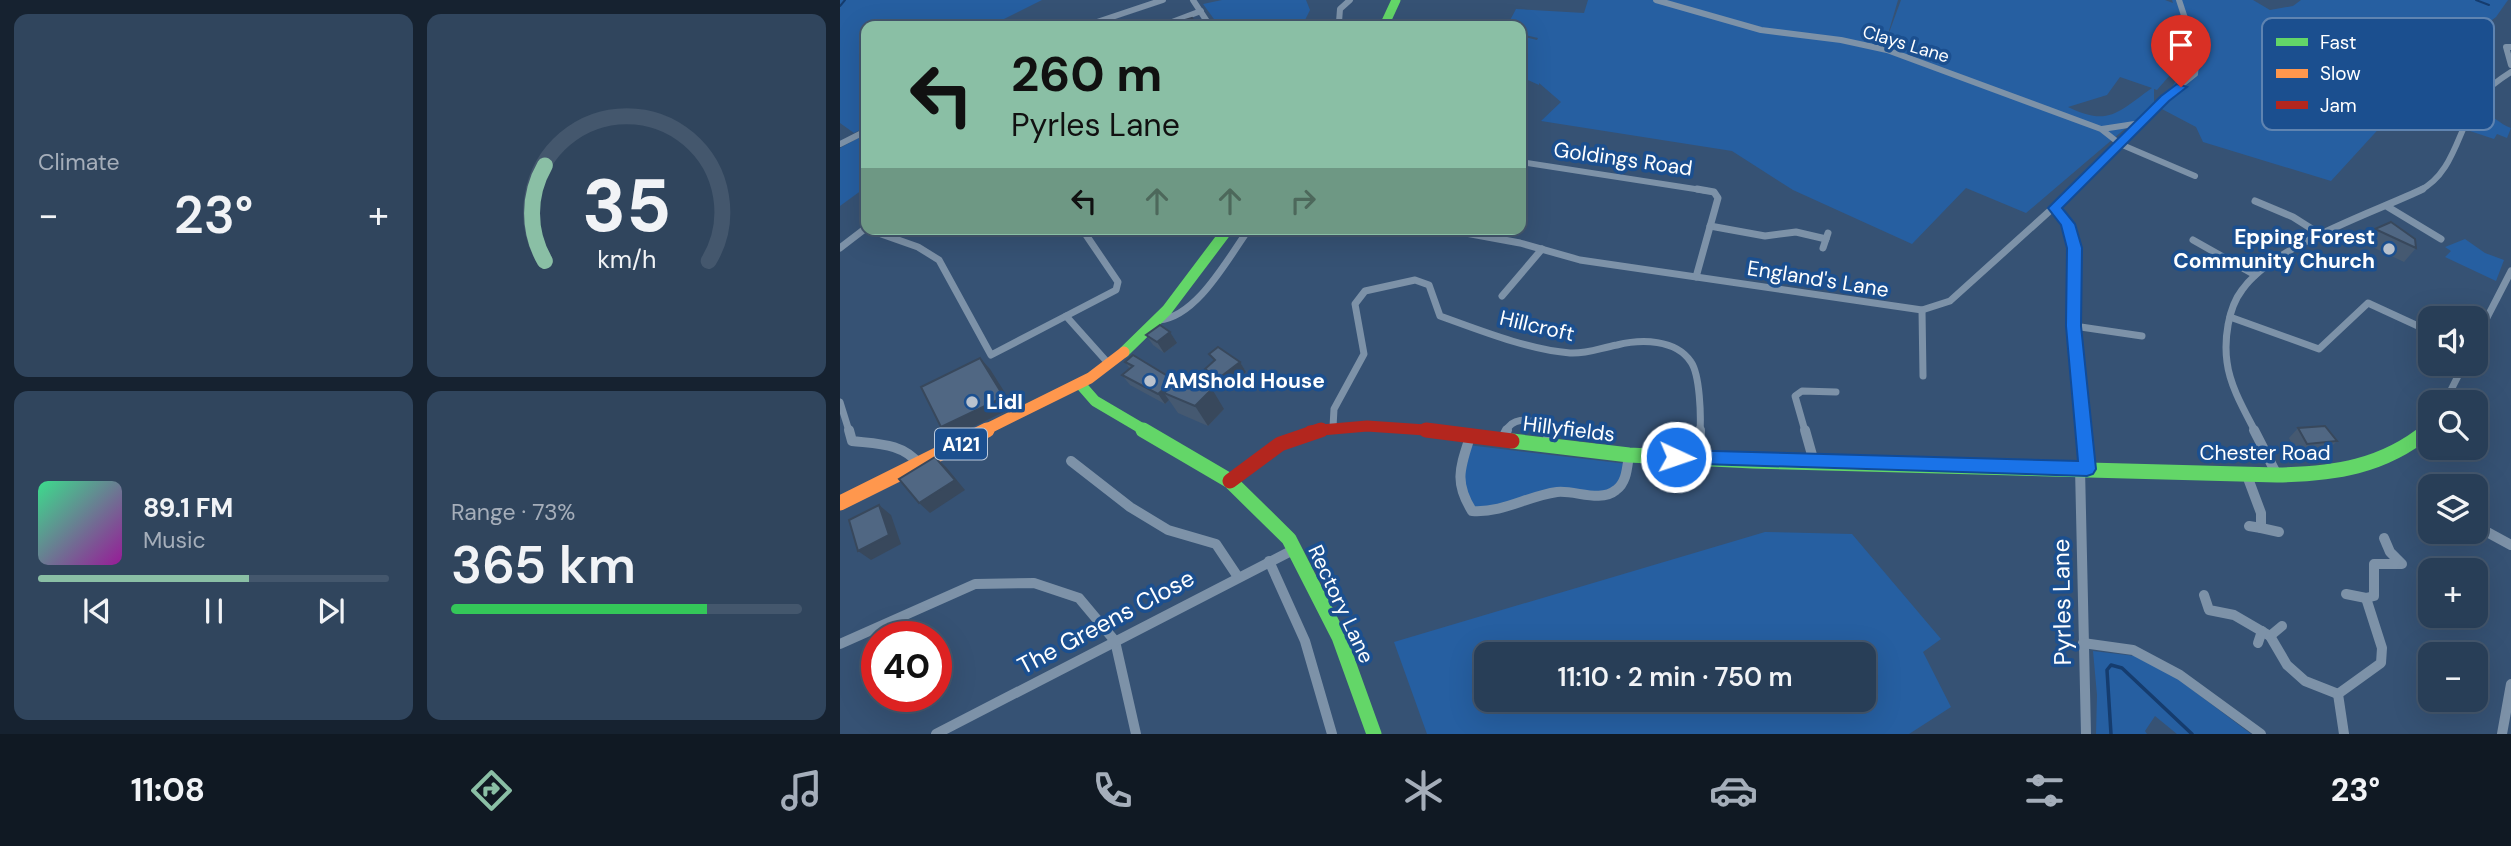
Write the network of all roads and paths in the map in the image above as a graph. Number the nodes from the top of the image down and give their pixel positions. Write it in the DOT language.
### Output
graph roads {
  1 [pos="1163,0"];
  2 [pos="1193,0"];
  3 [pos="1350,0"];
  4 [pos="1396,0"];
  5 [pos="1656,0"];
  6 [pos="2179,0"];
  7 [pos="1201,11"];
  8 [pos="1100,21"];
  9 [pos="1175,21"];
  10 [pos="1207,21"];
  11 [pos="1339,21"];
  12 [pos="1386,21"];
  13 [pos="2511,47"];
  14 [pos="2511,65"];
  15 [pos="2511,72"];
  16 [pos="2494,82"];
  17 [pos="2141,122"];
  18 [pos="2101,129"];
  19 [pos="2464,130"];
  20 [pos="861,134"];
  21 [pos="840,144"];
  22 [pos="2120,144"];
  23 [pos="1526,163"];
  24 [pos="2196,176"];
  25 [pos="2255,201"];
  26 [pos="2388,207"];
  27 [pos="2055,208"];
  28 [pos="1710,226"];
  29 [pos="861,233"];
  30 [pos="883,235"];
  31 [pos="1086,235"];
  32 [pos="1223,235"];
  33 [pos="1244,235"];
  34 [pos="1473,235"];
  35 [pos="2323,236"];
  36 [pos="2441,239"];
  37 [pos="2193,240"];
  38 [pos="840,248"];
  39 [pos="1823,248"];
  40 [pos="1542,249"];
  41 [pos="2511,273"];
  42 [pos="2255,275"];
  43 [pos="1696,277"];
  44 [pos="1502,296"];
  45 [pos="1922,310"];
  46 [pos="1066,316"];
  47 [pos="2488,316"];
  48 [pos="2230,317"];
  49 [pos="1159,320"];
  50 [pos="2074,326"];
  51 [pos="2418,326"];
  52 [pos="2142,336"];
  53 [pos="1108,363"];
  54 [pos="1923,376"];
  55 [pos="1081,385"];
  56 [pos="1836,392"];
  57 [pos="840,402"];
  58 [pos="1333,427"];
  59 [pos="1470,437"];
  60 [pos="1502,440"];
  61 [pos="2418,440"];
  62 [pos="1546,446"];
  63 [pos="1629,455"];
  64 [pos="1699,459"];
  65 [pos="1071,461"];
  66 [pos="1814,462"];
  67 [pos="920,465"];
  68 [pos="2084,469"];
  69 [pos="2246,473"];
  70 [pos="2277,475"];
  71 [pos="1230,481"];
  72 [pos="840,503"];
  73 [pos="2249,526"];
  74 [pos="2261,527"];
  75 [pos="2279,533"];
  76 [pos="2488,533"];
  77 [pos="2384,538"];
  78 [pos="2511,545"];
  79 [pos="1295,549"];
  80 [pos="1269,561"];
  81 [pos="1238,577"];
  82 [pos="2346,594"];
  83 [pos="2204,595"];
  84 [pos="2366,598"];
  85 [pos="2282,626"];
  86 [pos="2266,634"];
  87 [pos="1115,641"];
  88 [pos="2083,643"];
  89 [pos="2258,643"];
  90 [pos="840,644"];
  91 [pos="2511,684"];
  92 [pos="2338,694"];
  93 [pos="936,734"];
  94 [pos="1136,734"];
  95 [pos="1332,734"];
  96 [pos="1374,734"];
  97 [pos="2086,734"];
  98 [pos="2261,734"];
  99 [pos="2344,734"];
  100 [pos="2502,734"];
  1 -- 8 [label="street"];
  2 -- 7 [label="street"];
  3 -- 11 [label="street"];
  4 -- 12 [label="street"];
  5 -- 18 [label="street, Clays Lane"];
  6 -- 17 [label="street"];
  7 -- 9 [label="street"];
  7 -- 10 [label="street"];
  13 -- 14 [label="street"];
  15 -- 16 [label="street"];
  17 -- 18 [label="street"];
  17 -- 22 [label="street"];
  18 -- 22 [label="street, Clays Lane"];
  19 -- 26 [label="street"];
  20 -- 21 [label="street"];
  22 -- 24 [label="street, Clays Lane"];
  22 -- 27 [label="street"];
  23 -- 28 [label="street, Goldings Road"];
  25 -- 35 [label="street"];
  26 -- 35 [label="street"];
  26 -- 36 [label="street"];
  27 -- 45 [label="street"];
  27 -- 50 [label="street, Pyrles Lane"];
  28 -- 39 [label="street"];
  28 -- 43 [label="street, Goldings Road"];
  29 -- 38 [label="street"];
  30 -- 46 [label="street"];
  31 -- 46 [label="street"];
  32 -- 49 [label="street, A121"];
  33 -- 49 [label="street"];
  34 -- 40 [label="street, England's Lane"];
  35 -- 42 [label="street"];
  37 -- 42 [label="street"];
  40 -- 43 [label="street, England's Lane"];
  40 -- 44 [label="street"];
  41 -- 47 [label="street"];
  42 -- 48 [label="street"];
  43 -- 45 [label="street, England's Lane"];
  45 -- 54 [label="street"];
  46 -- 53 [label="street"];
  48 -- 51 [label="street"];
  48 -- 70 [label="street"];
  49 -- 53 [label="street, A121"];
  50 -- 52 [label="street"];
  50 -- 68 [label="street, Pyrles Lane"];
  53 -- 55 [label="street, A121"];
  55 -- 67 [label="street, A121"];
  55 -- 71 [label="street, Rectory Lane"];
  56 -- 66 [label="street"];
  57 -- 67 [label="street"];
  58 -- 59 [label="street, Hillyfields"];
  58 -- 64 [label="street, Hillcroft"];
  58 -- 71 [label="street, Hillyfields"];
  59 -- 60 [label="street, Hillyfields"];
  59 -- 63 [label="street"];
  60 -- 62 [label="street, Hillyfields"];
  60 -- 62 [label="street"];
  61 -- 70 [label="street, Chester Road"];
  62 -- 63 [label="street, Hillyfields"];
  63 -- 64 [label="street, Hillyfields"];
  64 -- 66 [label="street, Hillyfields"];
  65 -- 81 [label="street"];
  66 -- 68 [label="street, Hillyfields"];
  67 -- 72 [label="street, A121"];
  68 -- 69 [label="street, Chester Road"];
  68 -- 88 [label="street, Pyrles Lane"];
  69 -- 70 [label="street, Chester Road"];
  69 -- 74 [label="street"];
  71 -- 79 [label="street, Rectory Lane"];
  73 -- 74 [label="street"];
  74 -- 75 [label="street"];
  76 -- 78 [label="street"];
  77 -- 84 [label="street"];
  79 -- 80 [label="street, The Greens Close"];
  79 -- 96 [label="street, Rectory Lane"];
  80 -- 81 [label="street, The Greens Close"];
  80 -- 95 [label="street"];
  81 -- 87 [label="street, The Greens Close"];
  82 -- 84 [label="street"];
  83 -- 86 [label="street"];
  84 -- 92 [label="street"];
  85 -- 86 [label="street"];
  86 -- 89 [label="street"];
  86 -- 92 [label="street"];
  87 -- 90 [label="street"];
  87 -- 93 [label="street, The Greens Close"];
  87 -- 94 [label="street"];
  88 -- 97 [label="street, Pyrles Lane"];
  88 -- 98 [label="street"];
  91 -- 100 [label="street"];
  92 -- 99 [label="street"];
}
